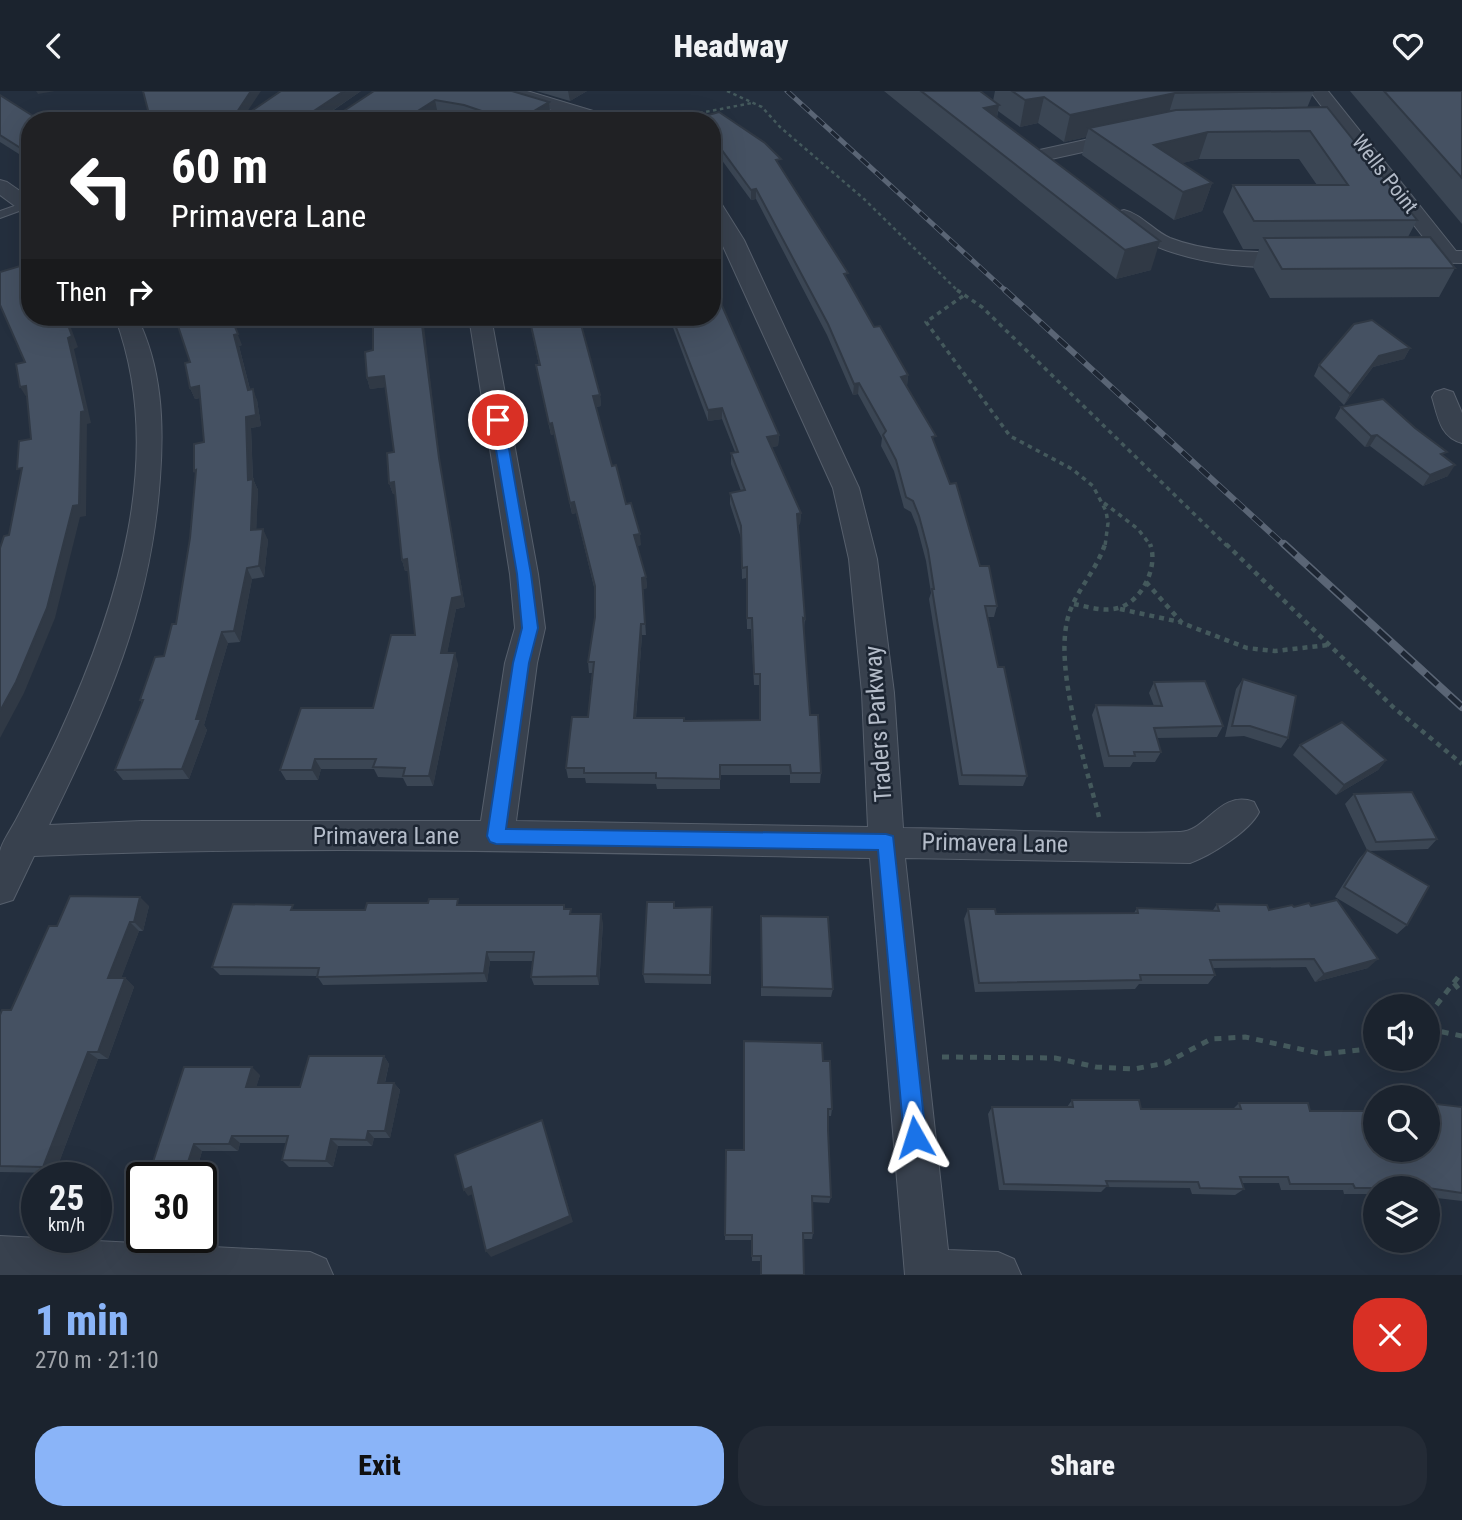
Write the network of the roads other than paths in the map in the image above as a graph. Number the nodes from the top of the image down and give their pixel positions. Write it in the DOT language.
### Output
graph roads {
  1 [pos="509,91"];
  2 [pos="1319,91"];
  3 [pos="578,112"];
  4 [pos="1347,125"];
  5 [pos="1278,126"];
  6 [pos="1142,134"];
  7 [pos="1064,172"];
  8 [pos="0,186"];
  9 [pos="21,200"];
  10 [pos="1108,205"];
  11 [pos="21,208"];
  12 [pos="0,215"];
  13 [pos="721,219"];
  14 [pos="1456,257"];
  15 [pos="1324,258"];
  16 [pos="1380,258"];
  17 [pos="130,326"];
  18 [pos="482,326"];
  19 [pos="1444,397"];
  20 [pos="1462,435"];
  21 [pos="1242,812"];
  22 [pos="496,836"];
  23 [pos="23,841"];
  24 [pos="886,842"];
  25 [pos="0,888"];
  26 [pos="0,1259"];
  27 [pos="928,1273"];
  28 [pos="310,1275"];
  29 [pos="998,1275"];
  1 -- 3 [label="street"];
  2 -- 4 [label="street, Wells Point"];
  4 -- 5 [label="street"];
  4 -- 14 [label="street, Wells Point"];
  6 -- 7 [label="street"];
  8 -- 9 [label="street"];
  10 -- 15 [label="street"];
  11 -- 12 [label="lane"];
  13 -- 24 [label="street, Traders Parkway"];
  14 -- 16 [label="street"];
  17 -- 23 [label="street"];
  18 -- 22 [label="street"];
  19 -- 20 [label="street"];
  21 -- 24 [label="street, Primavera Lane"];
  22 -- 23 [label="street, Primavera Lane"];
  22 -- 24 [label="street, Primavera Lane"];
  23 -- 25 [label="street"];
  24 -- 27 [label="street, Traders Parkway"];
  26 -- 28 [label="street"];
  27 -- 29 [label="street"];
}
